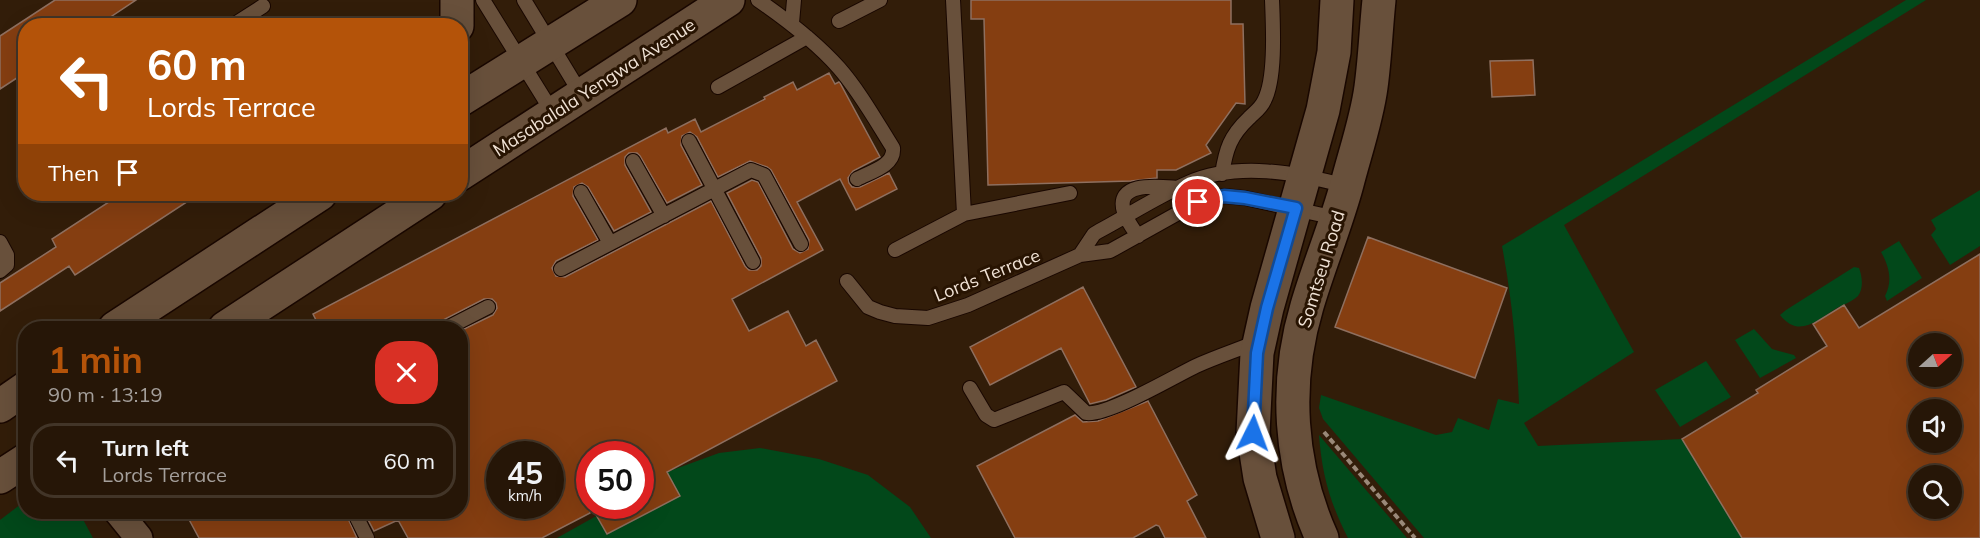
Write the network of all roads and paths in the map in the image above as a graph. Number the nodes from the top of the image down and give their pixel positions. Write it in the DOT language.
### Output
graph roads {
  1 [pos="456,0"];
  2 [pos="483,0"];
  3 [pos="524,0"];
  4 [pos="620,0"];
  5 [pos="728,0"];
  6 [pos="758,0"];
  7 [pos="794,0"];
  8 [pos="880,0"];
  9 [pos="953,0"];
  10 [pos="1272,0"];
  11 [pos="1337,0"];
  12 [pos="1378,0"];
  13 [pos="263,6"];
  14 [pos="244,18"];
  15 [pos="457,18"];
  16 [pos="839,21"];
  17 [pos="792,22"];
  18 [pos="807,37"];
  19 [pos="550,45"];
  20 [pos="521,61"];
  21 [pos="718,87"];
  22 [pos="580,94"];
  23 [pos="468,95"];
  24 [pos="554,113"];
  25 [pos="689,141"];
  26 [pos="633,161"];
  27 [pos="468,169"];
  28 [pos="1222,174"];
  29 [pos="1304,175"];
  30 [pos="856,179"];
  31 [pos="1346,186"];
  32 [pos="714,189"];
  33 [pos="1178,189"];
  34 [pos="581,192"];
  35 [pos="1070,193"];
  36 [pos="309,201"];
  37 [pos="419,201"];
  38 [pos="1296,208"];
  39 [pos="964,214"];
  40 [pos="663,216"];
  41 [pos="1126,217"];
  42 [pos="1336,218"];
  43 [pos="1138,236"];
  44 [pos="0,243"];
  45 [pos="610,243"];
  46 [pos="801,244"];
  47 [pos="895,250"];
  48 [pos="1080,255"];
  49 [pos="753,262"];
  50 [pos="561,269"];
  51 [pos="0,271"];
  52 [pos="847,281"];
  53 [pos="488,308"];
  54 [pos="126,321"];
  55 [pos="236,321"];
  56 [pos="461,321"];
  57 [pos="1260,340"];
  58 [pos="970,388"];
  59 [pos="18,394"];
  60 [pos="0,406"];
  61 [pos="1319,426"];
  62 [pos="124,519"];
  63 [pos="141,519"];
  64 [pos="358,519"];
  65 [pos="139,538"];
  66 [pos="146,538"];
  67 [pos="367,538"];
  68 [pos="1278,538"];
  69 [pos="1322,538"];
  70 [pos="1415,538"];
  1 -- 15 [label="main road"];
  2 -- 20 [label="lane"];
  3 -- 19 [label="lane"];
  4 -- 19 [label="main road"];
  5 -- 22 [label="main road, Masabalala Yengwa Avenue"];
  6 -- 17 [label="lane"];
  7 -- 17 [label="lane"];
  8 -- 16 [label="lane"];
  9 -- 39 [label="lane"];
  10 -- 28 [label="lane"];
  11 -- 29 [label="main road"];
  12 -- 31 [label="main road, Somtseu Road"];
  13 -- 14 [label="lane"];
  17 -- 18 [label="lane"];
  18 -- 21 [label="lane"];
  18 -- 30 [label="lane"];
  19 -- 20 [label="main road"];
  19 -- 22 [label="lane"];
  20 -- 23 [label="main road"];
  20 -- 24 [label="lane"];
  22 -- 24 [label="main road, Masabalala Yengwa Avenue"];
  24 -- 27 [label="main road, Masabalala Yengwa Avenue"];
  25 -- 32 [label="lane"];
  26 -- 40 [label="lane"];
  28 -- 29 [label="lane, Lords Terrace"];
  28 -- 33 [label="lane, Lords Terrace"];
  29 -- 31 [label="lane, Lords Terrace"];
  29 -- 38 [label="main road"];
  31 -- 42 [label="main road, Somtseu Road"];
  32 -- 40 [label="lane"];
  32 -- 46 [label="lane"];
  32 -- 49 [label="lane"];
  33 -- 41 [label="lane, Lords Terrace"];
  33 -- 41 [label="lane"];
  34 -- 45 [label="lane"];
  35 -- 39 [label="lane"];
  36 -- 54 [label="main road"];
  37 -- 55 [label="main road"];
  38 -- 42 [label="lane, Lords Terrace"];
  38 -- 43 [label="lane, Lords Terrace"];
  38 -- 57 [label="main road"];
  39 -- 47 [label="lane"];
  40 -- 45 [label="lane"];
  41 -- 43 [label="lane"];
  41 -- 48 [label="lane, Lords Terrace"];
  42 -- 69 [label="main road, Somtseu Road"];
  43 -- 48 [label="lane, Lords Terrace"];
  44 -- 51 [label="lane"];
  45 -- 50 [label="lane"];
  48 -- 52 [label="lane, Lords Terrace"];
  53 -- 56 [label="lane"];
  57 -- 58 [label="lane"];
  57 -- 68 [label="main road"];
  59 -- 60 [label="main road"];
  61 -- 70 [label="path"];
  62 -- 65 [label="street"];
  63 -- 66 [label="street"];
  64 -- 67 [label="lane"];
}
